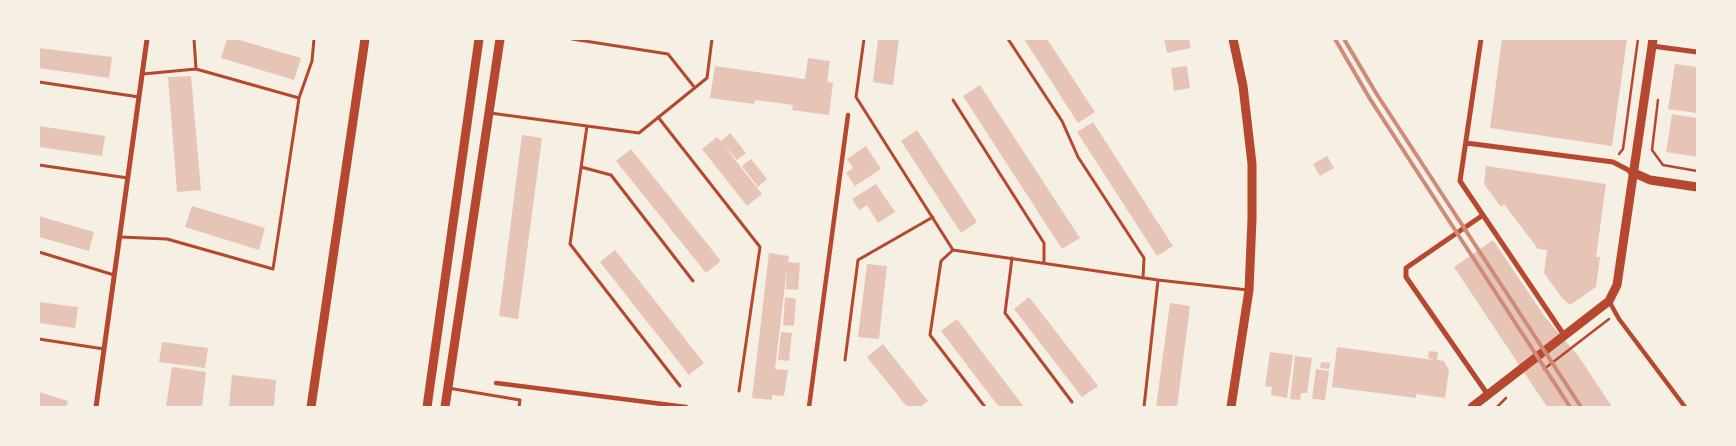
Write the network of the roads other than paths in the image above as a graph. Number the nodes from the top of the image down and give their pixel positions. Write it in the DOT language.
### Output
graph roads {
  1 [pos="148,39"];
  2 [pos="194,39"];
  3 [pos="314,39"];
  4 [pos="365,39"];
  5 [pos="479,39"];
  6 [pos="500,39"];
  7 [pos="572,39"];
  8 [pos="712,39"];
  9 [pos="864,39"];
  10 [pos="1008,39"];
  11 [pos="1233,39"];
  12 [pos="1481,39"];
  13 [pos="1652,42"];
  14 [pos="1697,52"];
  15 [pos="196,69"];
  16 [pos="143,74"];
  17 [pos="39,82"];
  18 [pos="694,88"];
  19 [pos="139,97"];
  20 [pos="299,98"];
  21 [pos="953,100"];
  22 [pos="488,112"];
  23 [pos="848,115"];
  24 [pos="658,117"];
  25 [pos="588,126"];
  26 [pos="1466,142"];
  27 [pos="39,164"];
  28 [pos="581,167"];
  29 [pos="1632,172"];
  30 [pos="128,178"];
  31 [pos="1697,187"];
  32 [pos="1483,215"];
  33 [pos="933,217"];
  34 [pos="120,237"];
  35 [pos="953,250"];
  36 [pos="39,252"];
  37 [pos="1012,258"];
  38 [pos="1044,263"];
  39 [pos="114,275"];
  40 [pos="1143,278"];
  41 [pos="1158,280"];
  42 [pos="693,281"];
  43 [pos="1249,290"];
  44 [pos="1609,301"];
  45 [pos="1564,335"];
  46 [pos="39,339"];
  47 [pos="104,349"];
  48 [pos="845,360"];
  49 [pos="496,383"];
  50 [pos="680,386"];
  51 [pos="448,388"];
  52 [pos="739,392"];
  53 [pos="1488,396"];
  54 [pos="1072,402"];
  55 [pos="96,407"];
  56 [pos="312,407"];
  57 [pos="427,407"];
  58 [pos="445,407"];
  59 [pos="519,407"];
  60 [pos="686,407"];
  61 [pos="809,407"];
  62 [pos="984,407"];
  63 [pos="1144,407"];
  64 [pos="1231,407"];
  65 [pos="1472,407"];
  66 [pos="1685,407"];
  1 -- 16 [label="street"];
  2 -- 15 [label="lane"];
  3 -- 20 [label="lane"];
  4 -- 56 [label="street"];
  5 -- 57 [label="street"];
  6 -- 22 [label="street"];
  7 -- 18 [label="lane"];
  8 -- 18 [label="lane"];
  9 -- 33 [label="lane"];
  10 -- 40 [label="lane"];
  11 -- 43 [label="street"];
  12 -- 26 [label="street"];
  13 -- 14 [label="street"];
  13 -- 29 [label="street"];
  15 -- 16 [label="lane"];
  15 -- 20 [label="lane"];
  16 -- 19 [label="street"];
  17 -- 19 [label="lane"];
  18 -- 24 [label="lane"];
  19 -- 30 [label="street"];
  20 -- 34 [label="lane"];
  21 -- 38 [label="lane"];
  22 -- 25 [label="lane"];
  22 -- 51 [label="street"];
  23 -- 61 [label="street"];
  24 -- 25 [label="lane"];
  24 -- 52 [label="lane"];
  25 -- 28 [label="lane"];
  26 -- 29 [label="street"];
  26 -- 32 [label="street"];
  27 -- 30 [label="lane"];
  28 -- 42 [label="lane"];
  28 -- 50 [label="lane"];
  29 -- 31 [label="street"];
  29 -- 44 [label="street"];
  30 -- 34 [label="street"];
  32 -- 45 [label="street"];
  32 -- 53 [label="street"];
  33 -- 35 [label="lane"];
  33 -- 48 [label="lane"];
  34 -- 39 [label="street"];
  35 -- 37 [label="lane"];
  35 -- 62 [label="lane"];
  36 -- 39 [label="lane"];
  37 -- 38 [label="lane"];
  37 -- 54 [label="lane"];
  38 -- 40 [label="lane"];
  39 -- 47 [label="street"];
  40 -- 41 [label="lane"];
  41 -- 43 [label="lane"];
  41 -- 63 [label="lane"];
  43 -- 64 [label="street"];
  44 -- 45 [label="street"];
  44 -- 66 [label="street"];
  45 -- 53 [label="street"];
  46 -- 47 [label="lane"];
  47 -- 55 [label="street"];
  49 -- 60 [label="street"];
  51 -- 58 [label="street"];
  51 -- 59 [label="lane"];
  53 -- 65 [label="street"];
}
